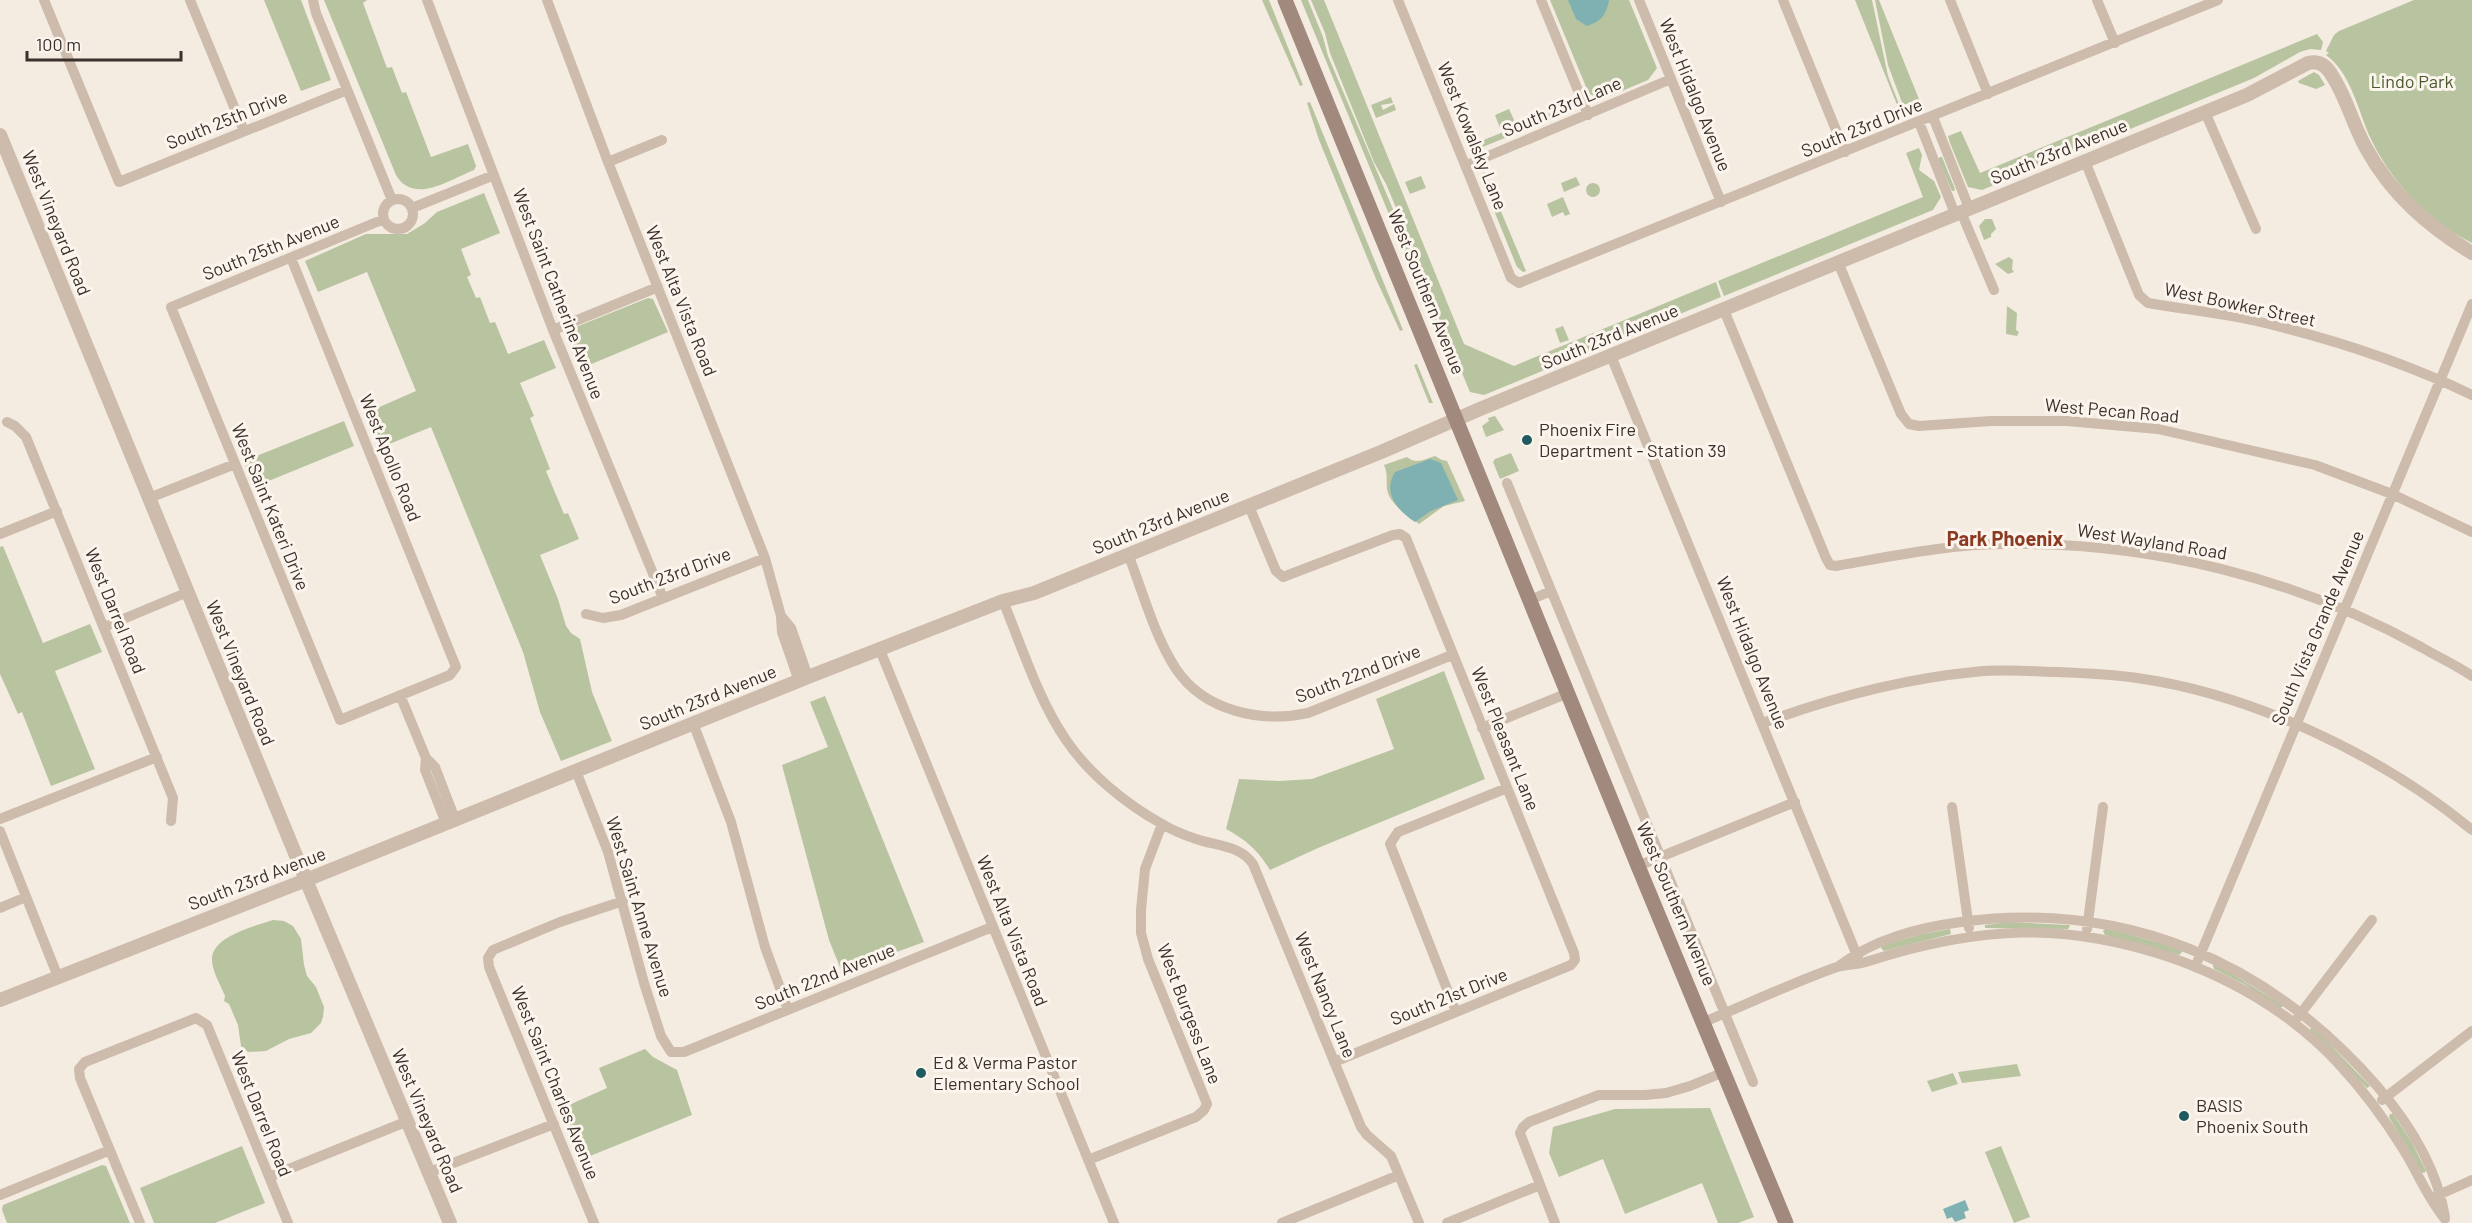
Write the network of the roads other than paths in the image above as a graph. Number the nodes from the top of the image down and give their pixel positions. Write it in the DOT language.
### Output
graph roads {
  1 [pos="44,0"];
  2 [pos="190,0"];
  3 [pos="313,0"];
  4 [pos="427,0"];
  5 [pos="547,0"];
  6 [pos="1285,0"];
  7 [pos="1398,0"];
  8 [pos="1541,0"];
  9 [pos="1639,0"];
  10 [pos="1783,0"];
  11 [pos="1950,0"];
  12 [pos="2097,0"];
  13 [pos="2218,0"];
  14 [pos="2115,43"];
  15 [pos="1671,79"];
  16 [pos="347,90"];
  17 [pos="1988,94"];
  18 [pos="2205,112"];
  19 [pos="1588,115"];
  20 [pos="1933,117"];
  21 [pos="1919,122"];
  22 [pos="244,131"];
  23 [pos="0,135"];
  24 [pos="662,140"];
  25 [pos="1845,152"];
  26 [pos="2085,161"];
  27 [pos="608,162"];
  28 [pos="1467,165"];
  29 [pos="494,175"];
  30 [pos="392,200"];
  31 [pos="1721,202"];
  32 [pos="412,208"];
  33 [pos="1962,211"];
  34 [pos="384,219"];
  35 [pos="2256,229"];
  36 [pos="2472,253"];
  37 [pos="291,258"];
  38 [pos="1838,262"];
  39 [pos="1517,283"];
  40 [pos="658,287"];
  41 [pos="1994,290"];
  42 [pos="2472,304"];
  43 [pos="171,307"];
  44 [pos="1724,310"];
  45 [pos="553,330"];
  46 [pos="1611,356"];
  47 [pos="2440,379"];
  48 [pos="2472,395"];
  49 [pos="1457,419"];
  50 [pos="7,422"];
  51 [pos="235,464"];
  52 [pos="1507,483"];
  53 [pos="2392,494"];
  54 [pos="149,498"];
  55 [pos="1250,506"];
  56 [pos="57,511"];
  57 [pos="2472,532"];
  58 [pos="0,534"];
  59 [pos="1128,554"];
  60 [pos="765,558"];
  61 [pos="1551,591"];
  62 [pos="188,592"];
  63 [pos="663,598"];
  64 [pos="1530,600"];
  65 [pos="1003,601"];
  66 [pos="2343,609"];
  67 [pos="586,614"];
  68 [pos="104,627"];
  69 [pos="880,650"];
  70 [pos="1452,655"];
  71 [pos="2472,676"];
  72 [pos="803,679"];
  73 [pos="1568,693"];
  74 [pos="400,695"];
  75 [pos="693,723"];
  76 [pos="1762,723"];
  77 [pos="2296,725"];
  78 [pos="1482,728"];
  79 [pos="157,757"];
  80 [pos="576,771"];
  81 [pos="1507,788"];
  82 [pos="1795,802"];
  83 [pos="1952,807"];
  84 [pos="2103,807"];
  85 [pos="0,819"];
  86 [pos="171,821"];
  87 [pos="451,821"];
  88 [pos="1162,824"];
  89 [pos="2472,830"];
  90 [pos="0,831"];
  91 [pos="1660,857"];
  92 [pos="1638,866"];
  93 [pos="306,880"];
  94 [pos="26,897"];
  95 [pos="623,901"];
  96 [pos="0,908"];
  97 [pos="2373,920"];
  98 [pos="1968,921"];
  99 [pos="2088,922"];
  100 [pos="992,927"];
  101 [pos="1970,935"];
  102 [pos="2086,936"];
  103 [pos="1856,952"];
  104 [pos="2201,953"];
  105 [pos="1575,960"];
  106 [pos="1861,963"];
  107 [pos="2195,966"];
  108 [pos="1836,967"];
  109 [pos="58,977"];
  110 [pos="0,1000"];
  111 [pos="788,1010"];
  112 [pos="1456,1012"];
  113 [pos="2302,1012"];
  114 [pos="1725,1013"];
  115 [pos="1704,1022"];
  116 [pos="2294,1023"];
  117 [pos="2472,1031"];
  118 [pos="671,1052"];
  119 [pos="1334,1062"];
  120 [pos="1724,1072"];
  121 [pos="1753,1082"];
  122 [pos="2386,1096"];
  123 [pos="2375,1106"];
  124 [pos="408,1121"];
  125 [pos="554,1124"];
  126 [pos="110,1150"];
  127 [pos="1088,1160"];
  128 [pos="430,1172"];
  129 [pos="1399,1175"];
  130 [pos="269,1177"];
  131 [pos="2472,1180"];
  132 [pos="1540,1185"];
  133 [pos="2441,1193"];
  134 [pos="0,1195"];
  135 [pos="2429,1199"];
  136 [pos="2446,1221"];
  137 [pos="141,1223"];
  138 [pos="288,1223"];
  139 [pos="450,1223"];
  140 [pos="594,1223"];
  141 [pos="1114,1223"];
  142 [pos="1282,1223"];
  143 [pos="1419,1223"];
  144 [pos="1447,1223"];
  145 [pos="1555,1223"];
  146 [pos="1785,1223"];
  1 -- 22 [label="street, South 25th Drive"];
  2 -- 22 [label="street"];
  3 -- 16 [label="street"];
  4 -- 29 [label="street, West Saint Catherine Avenue"];
  5 -- 27 [label="street, West Alta Vista Road"];
  6 -- 49 [label="main road, West Southern Avenue"];
  7 -- 28 [label="street, West Kowalsky Lane"];
  8 -- 19 [label="street"];
  9 -- 15 [label="street, West Hidalgo Avenue"];
  10 -- 25 [label="street"];
  11 -- 17 [label="street"];
  12 -- 14 [label="street"];
  13 -- 14 [label="street, South 23rd Drive"];
  14 -- 17 [label="street, South 23rd Drive"];
  15 -- 19 [label="street, South 23rd Lane"];
  15 -- 31 [label="street, West Hidalgo Avenue"];
  16 -- 22 [label="street, South 25th Drive"];
  16 -- 30 [label="street"];
  17 -- 20 [label="street, South 23rd Drive"];
  18 -- 26 [label="street, South 23rd Avenue"];
  18 -- 35 [label="street"];
  18 -- 36 [label="street, South 23rd Avenue"];
  19 -- 28 [label="street, South 23rd Lane"];
  20 -- 21 [label="street, South 23rd Drive"];
  20 -- 33 [label="street"];
  21 -- 25 [label="street, South 23rd Drive"];
  21 -- 33 [label="street"];
  23 -- 54 [label="street, West Vineyard Road"];
  24 -- 27 [label="street"];
  25 -- 31 [label="street, South 23rd Drive"];
  26 -- 33 [label="street, South 23rd Avenue"];
  26 -- 47 [label="street, West Bowker Street"];
  27 -- 40 [label="street, West Alta Vista Road"];
  28 -- 39 [label="street, West Kowalsky Lane"];
  29 -- 32 [label="street"];
  29 -- 45 [label="street, West Saint Catherine Avenue"];
  30 -- 32 [label="street"];
  30 -- 34 [label="street"];
  31 -- 39 [label="street, South 23rd Drive"];
  32 -- 34 [label="street"];
  33 -- 38 [label="street, South 23rd Avenue"];
  33 -- 41 [label="street"];
  34 -- 37 [label="street, South 25th Avenue"];
  37 -- 43 [label="street, South 25th Avenue"];
  37 -- 74 [label="street, West Apollo Road"];
  38 -- 44 [label="street, South 23rd Avenue"];
  38 -- 53 [label="street, West Pecan Road"];
  40 -- 45 [label="street"];
  40 -- 60 [label="street, West Alta Vista Road"];
  42 -- 47 [label="street, South Vista Grande Avenue"];
  43 -- 51 [label="street, West Saint Kateri Drive"];
  44 -- 46 [label="street, South 23rd Avenue"];
  44 -- 66 [label="street, West Wayland Road"];
  45 -- 63 [label="street, West Saint Catherine Avenue"];
  46 -- 49 [label="street, South 23rd Avenue"];
  46 -- 76 [label="street, West Hidalgo Avenue"];
  47 -- 48 [label="street, West Bowker Street"];
  47 -- 53 [label="street, South Vista Grande Avenue"];
  49 -- 55 [label="street, South 23rd Avenue"];
  49 -- 64 [label="main road, West Southern Avenue"];
  50 -- 56 [label="street, West Darrel Road"];
  51 -- 54 [label="street"];
  51 -- 74 [label="street, West Saint Kateri Drive"];
  52 -- 61 [label="street, West Southern Avenue"];
  53 -- 57 [label="street, West Pecan Road"];
  53 -- 66 [label="street, South Vista Grande Avenue"];
  54 -- 62 [label="street, West Vineyard Road"];
  55 -- 59 [label="street, South 23rd Avenue"];
  55 -- 70 [label="street, West Pleasant Lane"];
  56 -- 58 [label="street"];
  56 -- 68 [label="street, West Darrel Road"];
  59 -- 65 [label="street, South 23rd Avenue"];
  59 -- 70 [label="street, South 22nd Drive"];
  60 -- 63 [label="street, South 23rd Drive"];
  60 -- 72 [label="street, West Alta Vista Road"];
  61 -- 64 [label="street"];
  61 -- 91 [label="street, West Southern Avenue"];
  62 -- 68 [label="street"];
  62 -- 93 [label="street, West Vineyard Road"];
  63 -- 67 [label="street, South 23rd Drive"];
  64 -- 73 [label="main road, West Southern Avenue"];
  65 -- 69 [label="street, South 23rd Avenue"];
  65 -- 88 [label="street"];
  66 -- 71 [label="street, West Wayland Road"];
  66 -- 77 [label="street, South Vista Grande Avenue"];
  68 -- 79 [label="street, West Darrel Road"];
  69 -- 72 [label="street, South 23rd Avenue"];
  69 -- 100 [label="street, West Alta Vista Road"];
  70 -- 78 [label="street, West Pleasant Lane"];
  72 -- 75 [label="street, South 23rd Avenue"];
  73 -- 78 [label="street"];
  73 -- 92 [label="main road, West Southern Avenue"];
  74 -- 87 [label="street"];
  75 -- 80 [label="street, South 23rd Avenue"];
  75 -- 111 [label="street"];
  76 -- 77 [label="street"];
  76 -- 82 [label="street, West Hidalgo Avenue"];
  77 -- 89 [label="street"];
  77 -- 104 [label="street, South Vista Grande Avenue"];
  78 -- 81 [label="street, West Pleasant Lane"];
  79 -- 85 [label="street"];
  79 -- 86 [label="street, West Darrel Road"];
  80 -- 87 [label="street, South 23rd Avenue"];
  80 -- 95 [label="street, West Saint Anne Avenue"];
  81 -- 105 [label="street, West Pleasant Lane"];
  81 -- 112 [label="street"];
  82 -- 91 [label="street"];
  82 -- 103 [label="street, West Hidalgo Avenue"];
  83 -- 98 [label="street"];
  84 -- 99 [label="street"];
  87 -- 93 [label="street, South 23rd Avenue"];
  88 -- 119 [label="street, West Nancy Lane"];
  88 -- 127 [label="street, West Burgess Lane"];
  90 -- 94 [label="street"];
  91 -- 92 [label="street"];
  91 -- 114 [label="street, West Southern Avenue"];
  92 -- 115 [label="main road, West Southern Avenue"];
  93 -- 109 [label="street, South 23rd Avenue"];
  93 -- 124 [label="street, West Vineyard Road"];
  94 -- 96 [label="street"];
  94 -- 109 [label="street"];
  95 -- 118 [label="street, West Saint Anne Avenue"];
  95 -- 125 [label="street, West Saint Charles Avenue"];
  97 -- 113 [label="street"];
  98 -- 99 [label="street"];
  98 -- 101 [label="street"];
  98 -- 103 [label="street"];
  99 -- 102 [label="street"];
  99 -- 104 [label="street"];
  100 -- 111 [label="street, South 22nd Avenue"];
  100 -- 127 [label="street, West Alta Vista Road"];
  101 -- 102 [label="street"];
  101 -- 106 [label="street"];
  102 -- 107 [label="street"];
  103 -- 106 [label="street, West Hidalgo Avenue"];
  103 -- 108 [label="street"];
  104 -- 107 [label="street, South Vista Grande Avenue"];
  104 -- 113 [label="street"];
  105 -- 112 [label="street, South 21st Drive"];
  106 -- 108 [label="street"];
  107 -- 116 [label="street"];
  108 -- 114 [label="street"];
  109 -- 110 [label="street, South 23rd Avenue"];
  111 -- 118 [label="street, South 22nd Avenue"];
  112 -- 119 [label="street, South 21st Drive"];
  113 -- 116 [label="street"];
  113 -- 122 [label="street"];
  114 -- 115 [label="street"];
  114 -- 121 [label="street, West Southern Avenue"];
  115 -- 120 [label="main road, West Southern Avenue"];
  116 -- 123 [label="street"];
  117 -- 122 [label="street"];
  119 -- 129 [label="street, West Nancy Lane"];
  120 -- 132 [label="street"];
  120 -- 146 [label="main road, West Southern Avenue"];
  122 -- 123 [label="street"];
  122 -- 133 [label="street"];
  123 -- 135 [label="street"];
  124 -- 128 [label="street, West Vineyard Road"];
  124 -- 130 [label="street"];
  125 -- 128 [label="street"];
  125 -- 140 [label="street, West Saint Charles Avenue"];
  126 -- 130 [label="street, West Darrel Road"];
  126 -- 134 [label="street"];
  126 -- 137 [label="street"];
  127 -- 141 [label="street, West Alta Vista Road"];
  128 -- 139 [label="street, West Vineyard Road"];
  129 -- 142 [label="street"];
  129 -- 143 [label="street, West Nancy Lane"];
  130 -- 138 [label="street, West Darrel Road"];
  131 -- 133 [label="street"];
  132 -- 144 [label="street"];
  132 -- 145 [label="street"];
  133 -- 135 [label="street"];
  133 -- 136 [label="street"];
  135 -- 136 [label="street"];
}
